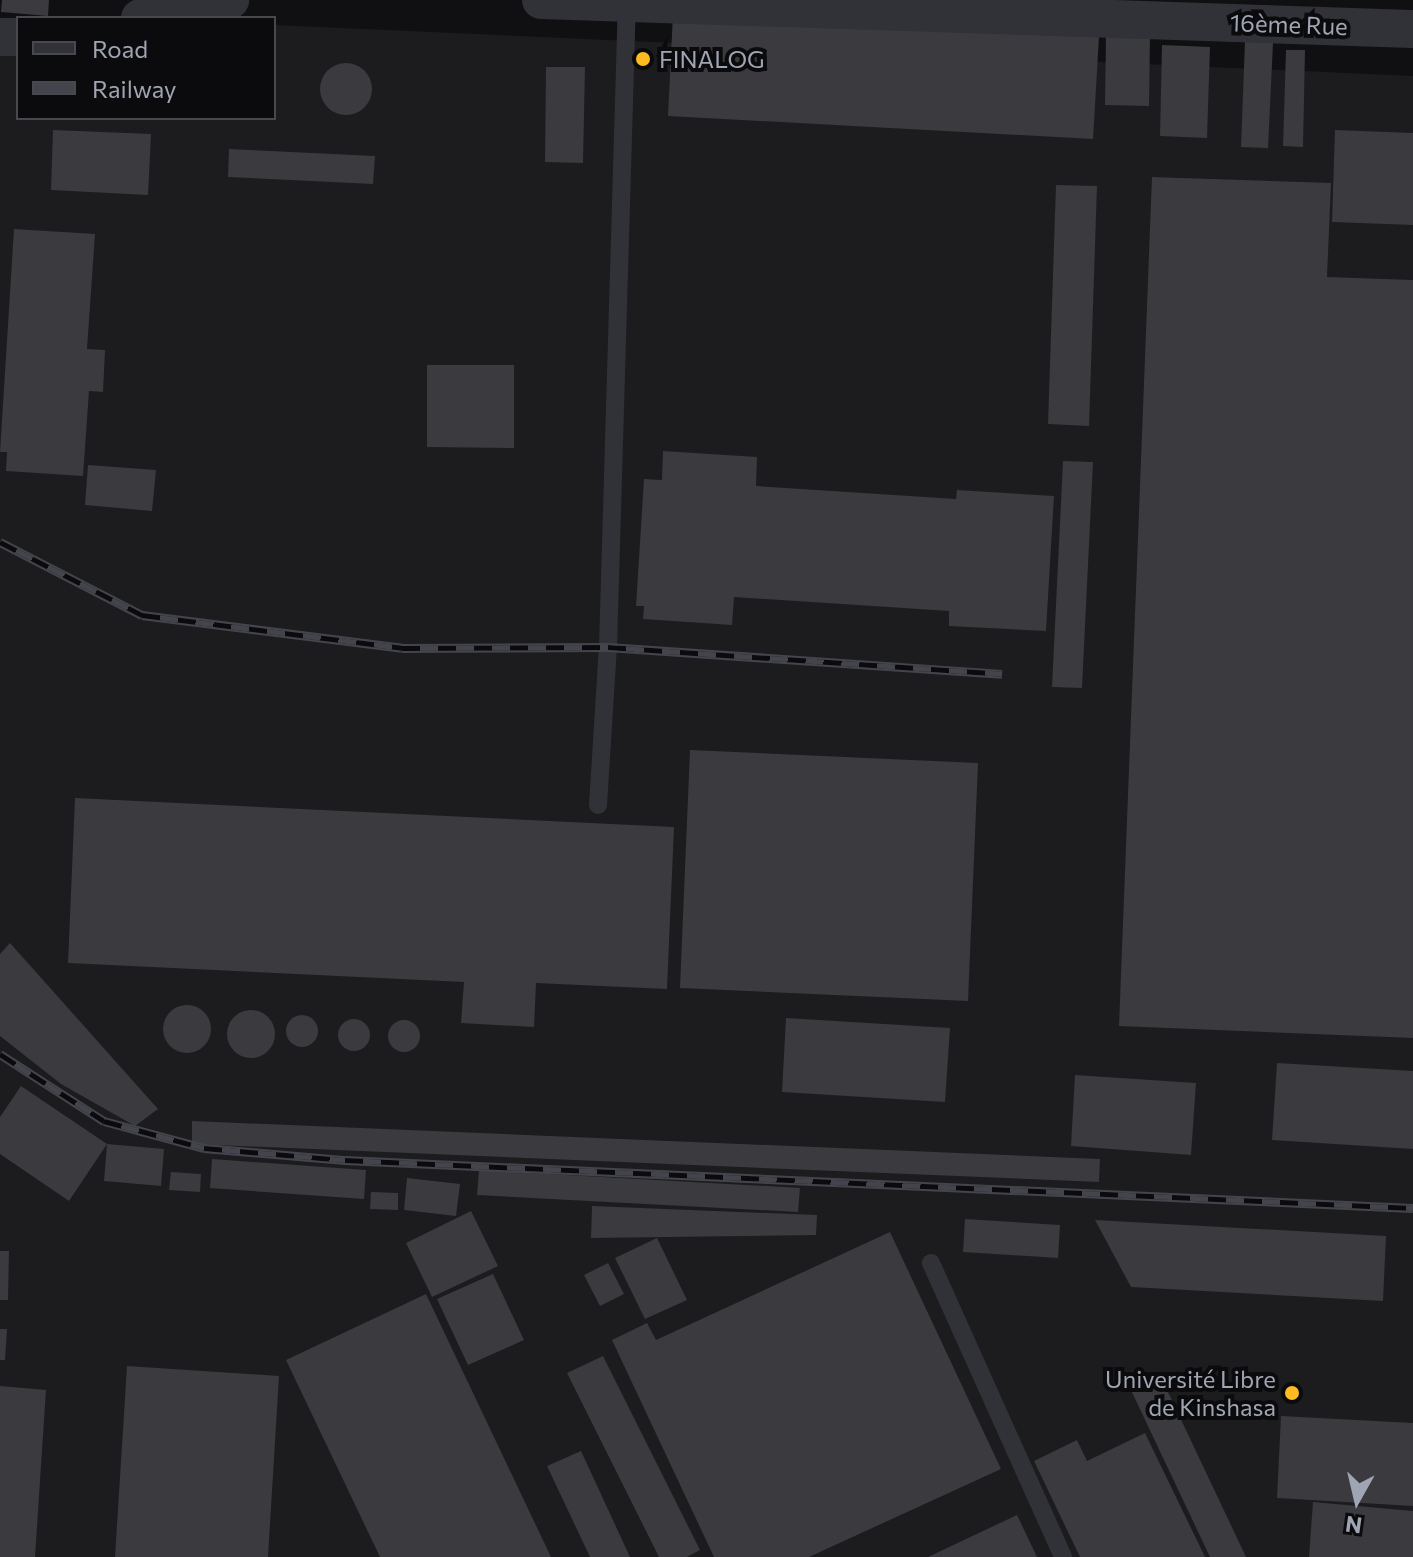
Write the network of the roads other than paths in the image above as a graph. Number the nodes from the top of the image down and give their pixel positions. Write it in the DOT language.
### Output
graph roads {
  1 [pos="230,0"];
  2 [pos="541,0"];
  3 [pos="190,1"];
  4 [pos="627,1"];
  5 [pos="146,16"];
  6 [pos="1413,29"];
  7 [pos="598,805"];
  8 [pos="931,1263"];
  9 [pos="1063,1557"];
  1 -- 3 [label="street"];
  2 -- 4 [label="street, 16ème Rue"];
  3 -- 5 [label="street"];
  4 -- 6 [label="street, 16ème Rue"];
  4 -- 7 [label="lane"];
  8 -- 9 [label="lane"];
}
